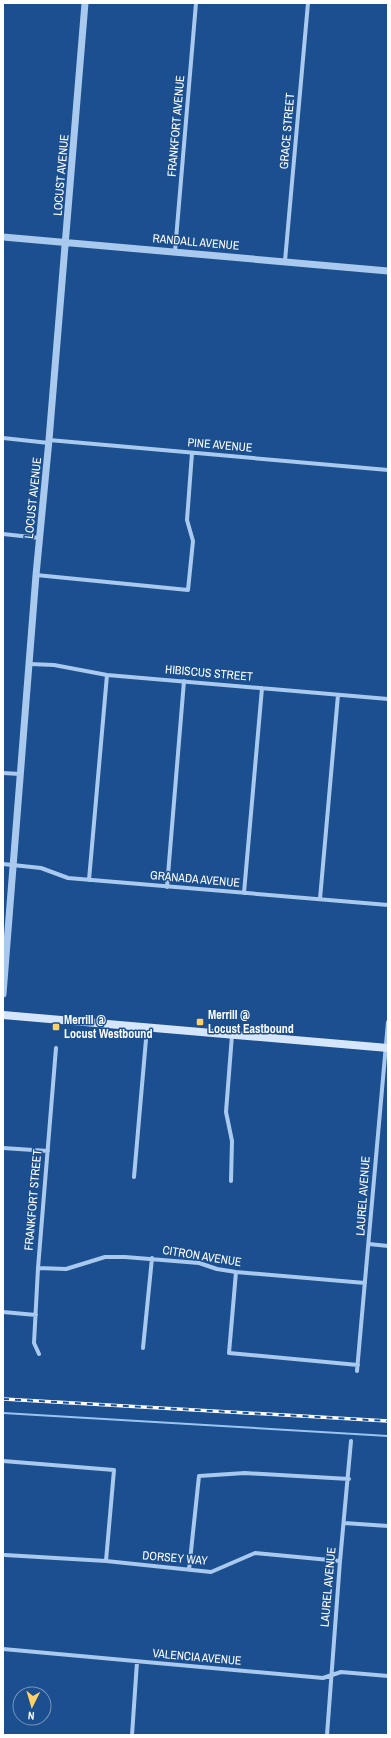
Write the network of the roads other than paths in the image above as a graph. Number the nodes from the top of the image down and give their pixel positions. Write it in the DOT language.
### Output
graph roads {
  1 [pos="85,3"];
  2 [pos="196,3"];
  3 [pos="308,3"];
  4 [pos="3,237"];
  5 [pos="66,243"];
  6 [pos="175,251"];
  7 [pos="285,261"];
  8 [pos="388,271"];
  9 [pos="3,438"];
  10 [pos="49,441"];
  11 [pos="192,453"];
  12 [pos="388,470"];
  13 [pos="3,534"];
  14 [pos="40,538"];
  15 [pos="36,575"];
  16 [pos="30,664"];
  17 [pos="107,675"];
  18 [pos="184,681"];
  19 [pos="262,688"];
  20 [pos="338,695"];
  21 [pos="388,699"];
  22 [pos="3,773"];
  23 [pos="20,774"];
  24 [pos="3,864"];
  25 [pos="14,865"];
  26 [pos="89,880"];
  27 [pos="167,887"];
  28 [pos="244,893"];
  29 [pos="320,899"];
  30 [pos="388,905"];
  31 [pos="3,994"];
  32 [pos="3,1015"];
  33 [pos="388,1022"];
  34 [pos="147,1028"];
  35 [pos="232,1034"];
  36 [pos="56,1048"];
  37 [pos="387,1048"];
  38 [pos="3,1148"];
  39 [pos="48,1151"];
  40 [pos="134,1177"];
  41 [pos="231,1181"];
  42 [pos="369,1244"];
  43 [pos="388,1246"];
  44 [pos="152,1258"];
  45 [pos="38,1268"];
  46 [pos="236,1272"];
  47 [pos="365,1283"];
  48 [pos="3,1312"];
  49 [pos="36,1315"];
  50 [pos="143,1348"];
  51 [pos="39,1354"];
  52 [pos="358,1365"];
  53 [pos="357,1371"];
  54 [pos="351,1441"];
  55 [pos="3,1461"];
  56 [pos="349,1479"];
  57 [pos="344,1523"];
  58 [pos="388,1526"];
  59 [pos="5,1555"];
  60 [pos="106,1561"];
  61 [pos="340,1561"];
  62 [pos="189,1570"];
  63 [pos="3,1649"];
  64 [pos="137,1662"];
  65 [pos="331,1675"];
  66 [pos="388,1676"];
  67 [pos="132,1735"];
  68 [pos="327,1735"];
  1 -- 5 [label="street, LOCUST AVENUE"];
  2 -- 6 [label="street, FRANKFORT AVENUE"];
  3 -- 7 [label="street, GRACE STREET"];
  4 -- 5 [label="street, RANDALL AVENUE"];
  5 -- 6 [label="street, RANDALL AVENUE"];
  5 -- 10 [label="street, LOCUST AVENUE"];
  6 -- 7 [label="street, RANDALL AVENUE"];
  7 -- 8 [label="street, RANDALL AVENUE"];
  9 -- 10 [label="street, PINE AVENUE"];
  10 -- 11 [label="street, PINE AVENUE"];
  10 -- 14 [label="street, LOCUST AVENUE"];
  11 -- 12 [label="street, PINE AVENUE"];
  11 -- 15 [label="street"];
  13 -- 14 [label="street"];
  14 -- 15 [label="street, LOCUST AVENUE"];
  15 -- 16 [label="street, LOCUST AVENUE"];
  16 -- 17 [label="street, HIBISCUS STREET"];
  16 -- 23 [label="street, LOCUST AVENUE"];
  17 -- 18 [label="street, HIBISCUS STREET"];
  17 -- 26 [label="street"];
  18 -- 19 [label="street, HIBISCUS STREET"];
  18 -- 27 [label="street"];
  19 -- 20 [label="street, HIBISCUS STREET"];
  19 -- 28 [label="street"];
  20 -- 21 [label="street, HIBISCUS STREET"];
  20 -- 29 [label="street"];
  22 -- 23 [label="street"];
  23 -- 25 [label="street, LOCUST AVENUE"];
  24 -- 25 [label="street, GRANADA AVENUE"];
  25 -- 26 [label="street, GRANADA AVENUE"];
  25 -- 31 [label="street, LOCUST AVENUE"];
  26 -- 27 [label="street, GRANADA AVENUE"];
  27 -- 28 [label="street, GRANADA AVENUE"];
  28 -- 29 [label="street, GRANADA AVENUE"];
  29 -- 30 [label="street, GRANADA AVENUE"];
  32 -- 34 [label="main road"];
  33 -- 37 [label="street, LAUREL AVENUE"];
  34 -- 35 [label="main road"];
  34 -- 40 [label="street"];
  35 -- 37 [label="main road"];
  35 -- 41 [label="street"];
  36 -- 39 [label="street, FRANKFORT STREET"];
  37 -- 42 [label="street, LAUREL AVENUE"];
  38 -- 39 [label="street"];
  39 -- 45 [label="street, FRANKFORT STREET"];
  42 -- 43 [label="street"];
  42 -- 47 [label="street, LAUREL AVENUE"];
  44 -- 45 [label="street, CITRON AVENUE"];
  44 -- 46 [label="street, CITRON AVENUE"];
  44 -- 50 [label="street"];
  45 -- 49 [label="street, FRANKFORT STREET"];
  46 -- 47 [label="street, CITRON AVENUE"];
  46 -- 52 [label="street"];
  47 -- 52 [label="street, LAUREL AVENUE"];
  48 -- 49 [label="street"];
  49 -- 51 [label="street, FRANKFORT STREET"];
  52 -- 53 [label="street, LAUREL AVENUE"];
  54 -- 56 [label="street, LAUREL AVENUE"];
  55 -- 60 [label="street"];
  56 -- 57 [label="street, LAUREL AVENUE"];
  56 -- 62 [label="street"];
  57 -- 58 [label="street"];
  57 -- 61 [label="street, LAUREL AVENUE"];
  59 -- 60 [label="street, DORSEY WAY"];
  60 -- 62 [label="street, DORSEY WAY"];
  61 -- 62 [label="street, DORSEY WAY"];
  61 -- 65 [label="street, LAUREL AVENUE"];
  63 -- 64 [label="street, VALENCIA AVENUE"];
  64 -- 65 [label="street, VALENCIA AVENUE"];
  64 -- 67 [label="street"];
  65 -- 66 [label="street, VALENCIA AVENUE"];
  65 -- 68 [label="street, LAUREL AVENUE"];
}
